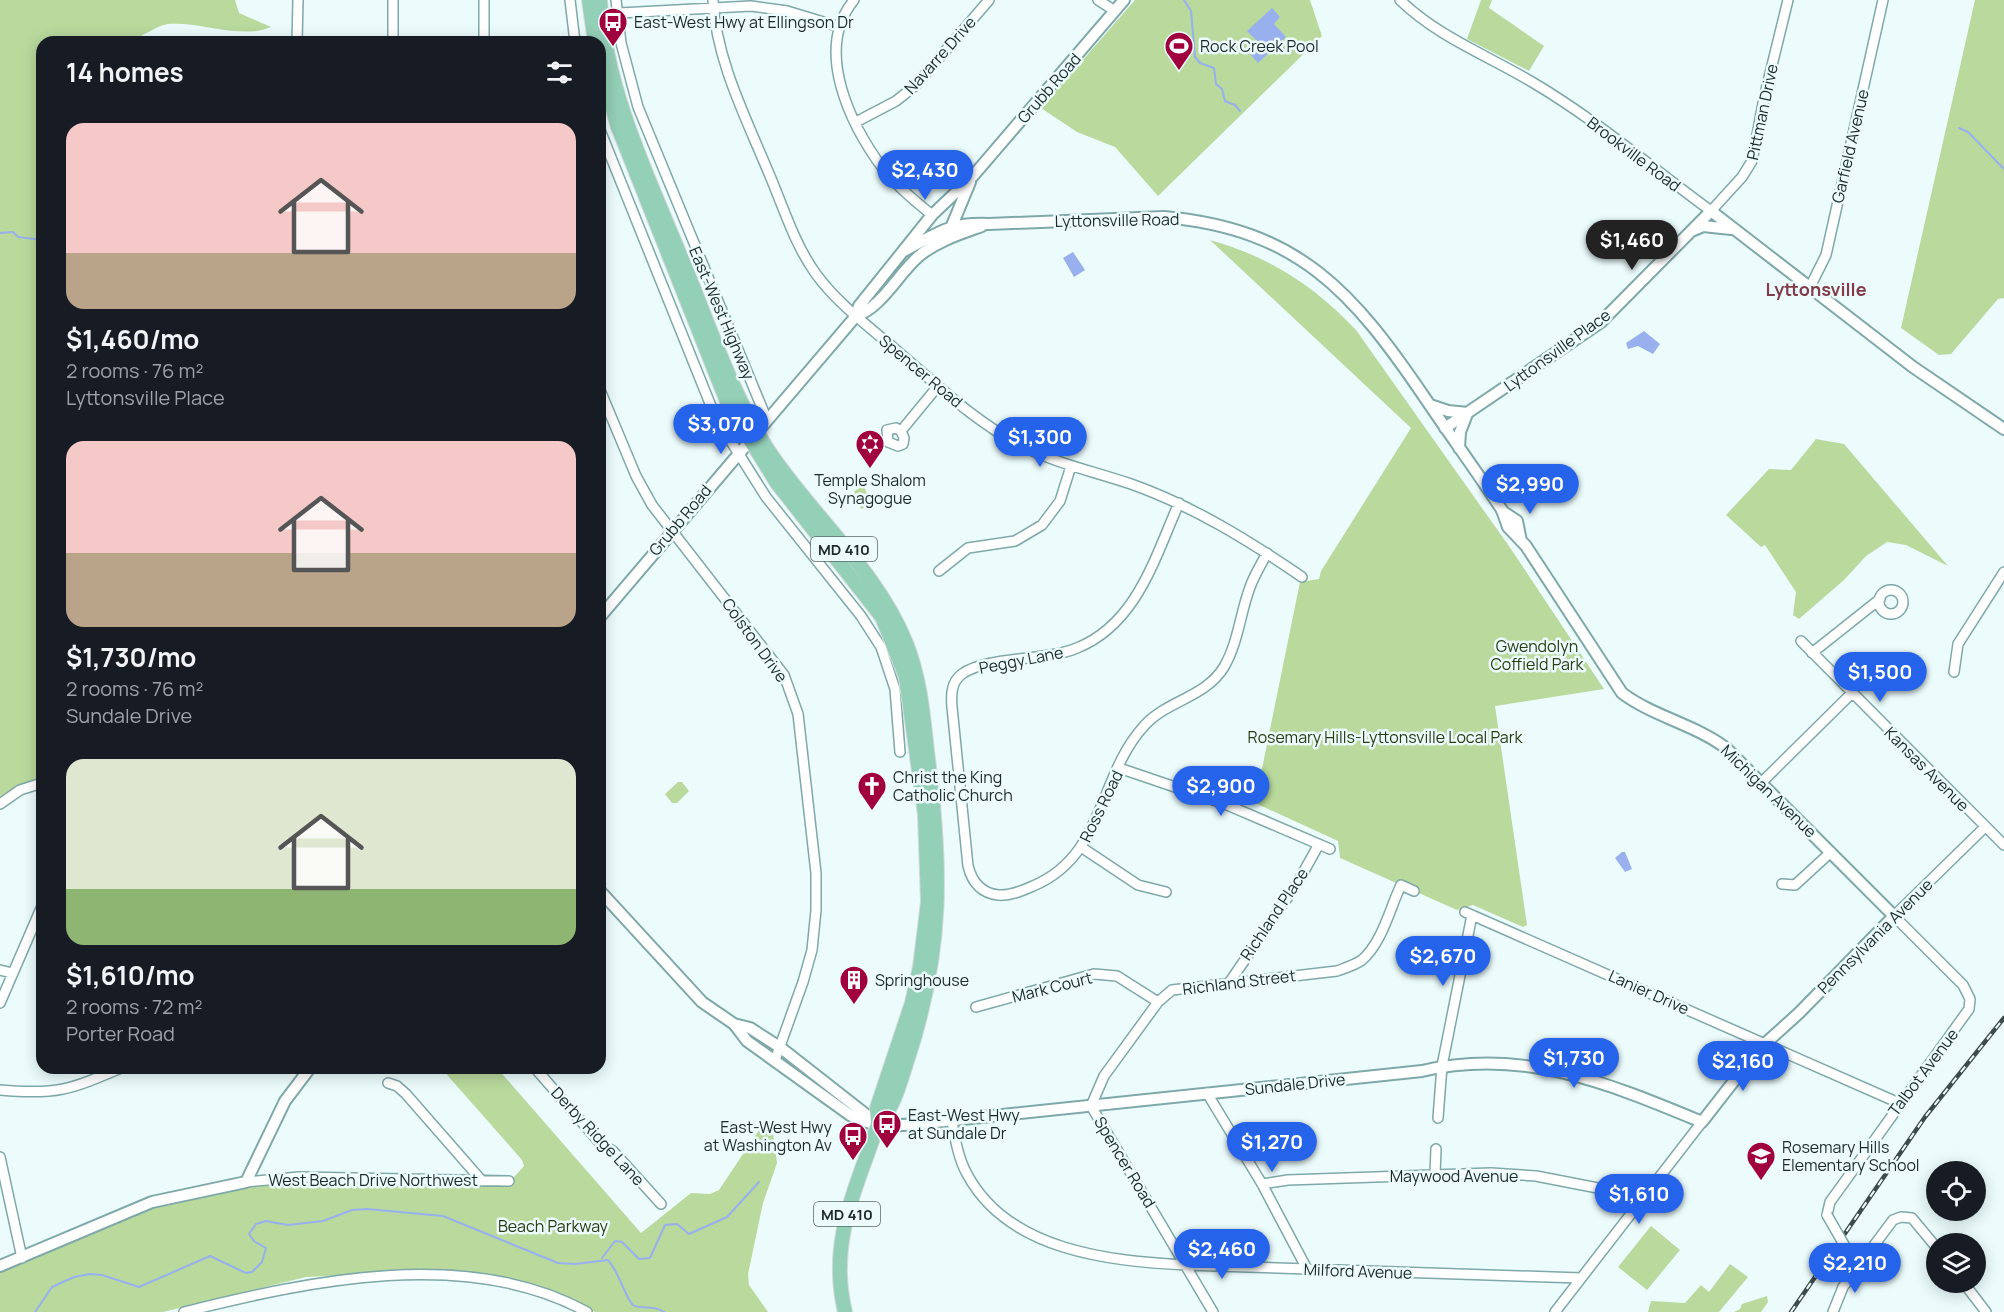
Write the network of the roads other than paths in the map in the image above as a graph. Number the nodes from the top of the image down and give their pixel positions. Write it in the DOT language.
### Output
graph roads {
  1 [pos="298,0"];
  2 [pos="393,0"];
  3 [pos="484,0"];
  4 [pos="570,0"];
  5 [pos="589,0"];
  6 [pos="616,0"];
  7 [pos="854,0"];
  8 [pos="989,0"];
  9 [pos="1098,0"];
  10 [pos="1124,0"];
  11 [pos="1400,0"];
  12 [pos="1788,0"];
  13 [pos="1883,0"];
  14 [pos="713,3"];
  15 [pos="600,7"];
  16 [pos="1115,11"];
  17 [pos="617,12"];
  18 [pos="840,27"];
  19 [pos="297,36"];
  20 [pos="393,36"];
  21 [pos="484,36"];
  22 [pos="574,36"];
  23 [pos="594,36"];
  24 [pos="605,36"];
  25 [pos="606,40"];
  26 [pos="606,84"];
  27 [pos="856,122"];
  28 [pos="606,145"];
  29 [pos="973,176"];
  30 [pos="1711,211"];
  31 [pos="932,214"];
  32 [pos="988,224"];
  33 [pos="952,225"];
  34 [pos="1734,229"];
  35 [pos="1690,232"];
  36 [pos="947,239"];
  37 [pos="904,251"];
  38 [pos="1809,289"];
  39 [pos="856,315"];
  40 [pos="938,386"];
  41 [pos="606,404"];
  42 [pos="1430,405"];
  43 [pos="1468,413"];
  44 [pos="766,420"];
  45 [pos="1445,428"];
  46 [pos="2004,429"];
  47 [pos="901,431"];
  48 [pos="753,436"];
  49 [pos="1459,448"];
  50 [pos="737,454"];
  51 [pos="1071,466"];
  52 [pos="1179,503"];
  53 [pos="670,531"];
  54 [pos="1267,553"];
  55 [pos="939,570"];
  56 [pos="2004,572"];
  57 [pos="1302,577"];
  58 [pos="1880,599"];
  59 [pos="606,610"];
  60 [pos="1801,641"];
  61 [pos="1812,653"];
  62 [pos="1954,672"];
  63 [pos="1851,694"];
  64 [pos="911,706"];
  65 [pos="952,707"];
  66 [pos="897,708"];
  67 [pos="900,752"];
  68 [pos="1119,768"];
  69 [pos="1762,782"];
  70 [pos="36,785"];
  71 [pos="0,804"];
  72 [pos="1985,827"];
  73 [pos="1319,844"];
  74 [pos="2004,845"];
  75 [pos="1081,847"];
  76 [pos="1330,849"];
  77 [pos="1831,852"];
  78 [pos="1782,884"];
  79 [pos="1414,891"];
  80 [pos="1166,892"];
  81 [pos="606,898"];
  82 [pos="1894,916"];
  83 [pos="36,920"];
  84 [pos="0,970"];
  85 [pos="12,974"];
  86 [pos="1229,983"];
  87 [pos="1970,999"];
  88 [pos="1158,1002"];
  89 [pos="0,1003"];
  90 [pos="976,1007"];
  91 [pos="734,1024"];
  92 [pos="1765,1043"];
  93 [pos="781,1048"];
  94 [pos="775,1060"];
  95 [pos="1442,1066"];
  96 [pos="95,1074"];
  97 [pos="305,1074"];
  98 [pos="540,1074"];
  99 [pos="387,1083"];
  100 [pos="0,1090"];
  101 [pos="1207,1093"];
  102 [pos="1899,1103"];
  103 [pos="1091,1106"];
  104 [pos="1438,1118"];
  105 [pos="952,1120"];
  106 [pos="1702,1122"];
  107 [pos="878,1124"];
  108 [pos="1436,1149"];
  109 [pos="0,1157"];
  110 [pos="1436,1174"];
  111 [pos="482,1181"];
  112 [pos="509,1181"];
  113 [pos="246,1182"];
  114 [pos="1262,1184"];
  115 [pos="1644,1197"];
  116 [pos="661,1204"];
  117 [pos="1926,1235"];
  118 [pos="22,1258"];
  119 [pos="1186,1265"];
  120 [pos="1856,1265"];
  121 [pos="0,1266"];
  122 [pos="1307,1269"];
  123 [pos="1581,1278"];
  124 [pos="1972,1293"];
  125 [pos="208,1309"];
  126 [pos="584,1311"];
  127 [pos="184,1312"];
  128 [pos="845,1312"];
  129 [pos="1213,1312"];
  130 [pos="1555,1312"];
  131 [pos="1833,1312"];
  132 [pos="1986,1312"];
  1 -- 19 [label="street"];
  2 -- 20 [label="street"];
  3 -- 21 [label="street"];
  4 -- 22 [label="street"];
  5 -- 23 [label="main road"];
  6 -- 17 [label="street, East-West Highway"];
  7 -- 18 [label="street"];
  8 -- 27 [label="street, Navarre Drive"];
  9 -- 16 [label="street"];
  10 -- 16 [label="street, Grubb Road"];
  11 -- 30 [label="street, Brookville Road"];
  12 -- 30 [label="street, Pittman Drive"];
  13 -- 38 [label="street, Garfield Avenue"];
  14 -- 17 [label="street"];
  14 -- 18 [label="street"];
  14 -- 39 [label="street, Spencer Road"];
  15 -- 17 [label="street"];
  15 -- 24 [label="main road, East-West Highway / MD 410"];
  16 -- 29 [label="street, Grubb Road"];
  17 -- 44 [label="street, East-West Highway"];
  18 -- 27 [label="street"];
  25 -- 48 [label="main road, East-West Highway / MD 410"];
  26 -- 48 [label="main road, East-West Highway / MD 410"];
  27 -- 31 [label="street"];
  28 -- 50 [label="street"];
  29 -- 31 [label="street, Grubb Road"];
  29 -- 33 [label="street, Grubb Road"];
  30 -- 34 [label="street, Brookville Road"];
  30 -- 35 [label="street, Lyttonsville Place"];
  31 -- 37 [label="street, Grubb Road"];
  32 -- 33 [label="street, Lyttonsville Road"];
  32 -- 36 [label="street, Lyttonsville Road"];
  32 -- 42 [label="street, Lyttonsville Road"];
  33 -- 36 [label="street, Grubb Road"];
  33 -- 37 [label="street, Lyttonsville Road"];
  34 -- 35 [label="street"];
  34 -- 38 [label="street, Brookville Road"];
  35 -- 43 [label="street, Lyttonsville Place"];
  36 -- 39 [label="street, Grubb Road"];
  37 -- 39 [label="street, Grubb Road"];
  38 -- 46 [label="street, Brookville Road"];
  39 -- 40 [label="street, Spencer Road"];
  39 -- 44 [label="street, Grubb Road"];
  40 -- 47 [label="street"];
  40 -- 51 [label="street, Spencer Road"];
  41 -- 53 [label="street, Colston Drive"];
  42 -- 43 [label="street"];
  42 -- 45 [label="street, Lyttonsville Road"];
  43 -- 45 [label="street, Lyttonsville Place"];
  43 -- 49 [label="street"];
  44 -- 48 [label="street, Grubb Road"];
  45 -- 49 [label="street, Michigan Avenue"];
  48 -- 50 [label="street, Grubb Road"];
  48 -- 64 [label="main road, East-West Highway / MD 410"];
  48 -- 107 [label="main road, East-West Highway / MD 410"];
  49 -- 69 [label="street, Michigan Avenue"];
  50 -- 53 [label="street, Grubb Road"];
  50 -- 66 [label="street"];
  51 -- 52 [label="street, Spencer Road"];
  51 -- 55 [label="street"];
  52 -- 54 [label="street, Spencer Road"];
  52 -- 65 [label="street, Peggy Lane"];
  53 -- 59 [label="street, Grubb Road"];
  53 -- 93 [label="street, Colston Drive"];
  54 -- 57 [label="street, Spencer Road"];
  54 -- 68 [label="street, Ross Road"];
  56 -- 62 [label="street"];
  58 -- 61 [label="street"];
  60 -- 61 [label="street, Kansas Avenue"];
  61 -- 63 [label="street, Kansas Avenue"];
  63 -- 69 [label="street"];
  63 -- 72 [label="street, Kansas Avenue"];
  64 -- 66 [label="street"];
  64 -- 107 [label="main road, East-West Highway / MD 410"];
  65 -- 75 [label="street, Ross Road"];
  66 -- 67 [label="street"];
  68 -- 73 [label="street"];
  68 -- 75 [label="street, Ross Road"];
  69 -- 77 [label="street, Michigan Avenue"];
  70 -- 71 [label="street"];
  72 -- 74 [label="street, Kansas Avenue"];
  72 -- 82 [label="street, Pennsylvania Avenue"];
  73 -- 76 [label="street"];
  73 -- 86 [label="street, Richland Place"];
  75 -- 80 [label="street"];
  77 -- 78 [label="street"];
  77 -- 82 [label="street, Michigan Avenue"];
  79 -- 86 [label="street, Richland Street"];
  81 -- 91 [label="street"];
  82 -- 87 [label="street, Michigan Avenue"];
  82 -- 92 [label="street, Pennsylvania Avenue"];
  83 -- 85 [label="street"];
  84 -- 85 [label="street"];
  85 -- 89 [label="street"];
  86 -- 88 [label="street, Richland Street"];
  87 -- 102 [label="street, Talbot Avenue"];
  88 -- 90 [label="street, Mark Court"];
  88 -- 103 [label="street, Richland Street"];
  91 -- 93 [label="street"];
  91 -- 94 [label="street, Sundale Drive"];
  92 -- 95 [label="street, Lanier Drive"];
  92 -- 102 [label="street, Lanier Drive"];
  92 -- 106 [label="street, Pennsylvania Avenue"];
  93 -- 94 [label="street, Colston Drive"];
  93 -- 107 [label="street"];
  94 -- 107 [label="street, Sundale Drive"];
  95 -- 101 [label="street, Sundale Drive"];
  95 -- 104 [label="street"];
  95 -- 106 [label="street, Sundale Drive"];
  96 -- 100 [label="street"];
  97 -- 113 [label="street"];
  98 -- 116 [label="street, Derby Ridge Lane"];
  99 -- 111 [label="street"];
  101 -- 103 [label="street, Sundale Drive"];
  101 -- 114 [label="street"];
  102 -- 120 [label="street, Talbot Avenue, bridge"];
  103 -- 105 [label="street, Sundale Drive"];
  103 -- 119 [label="street, Spencer Road"];
  105 -- 107 [label="street, Sundale Drive"];
  105 -- 119 [label="street, Milford Avenue"];
  106 -- 115 [label="street"];
  107 -- 128 [label="main road, East-West Highway / MD 410"];
  108 -- 110 [label="street"];
  109 -- 118 [label="street"];
  110 -- 114 [label="street, Maywood Avenue"];
  110 -- 115 [label="street, Maywood Avenue"];
  111 -- 112 [label="street, West Beach Drive Northwest"];
  111 -- 113 [label="street, West Beach Drive Northwest"];
  113 -- 118 [label="street, West Beach Drive Northwest"];
  114 -- 122 [label="street"];
  115 -- 123 [label="street"];
  117 -- 120 [label="street"];
  118 -- 121 [label="street, West Beach Drive Northwest"];
  119 -- 122 [label="street, Milford Avenue"];
  119 -- 129 [label="street, Spencer Road"];
  120 -- 131 [label="street"];
  122 -- 123 [label="street, Milford Avenue"];
  123 -- 130 [label="street"];
  124 -- 132 [label="street"];
  125 -- 126 [label="street"];
  125 -- 127 [label="street"];
}
